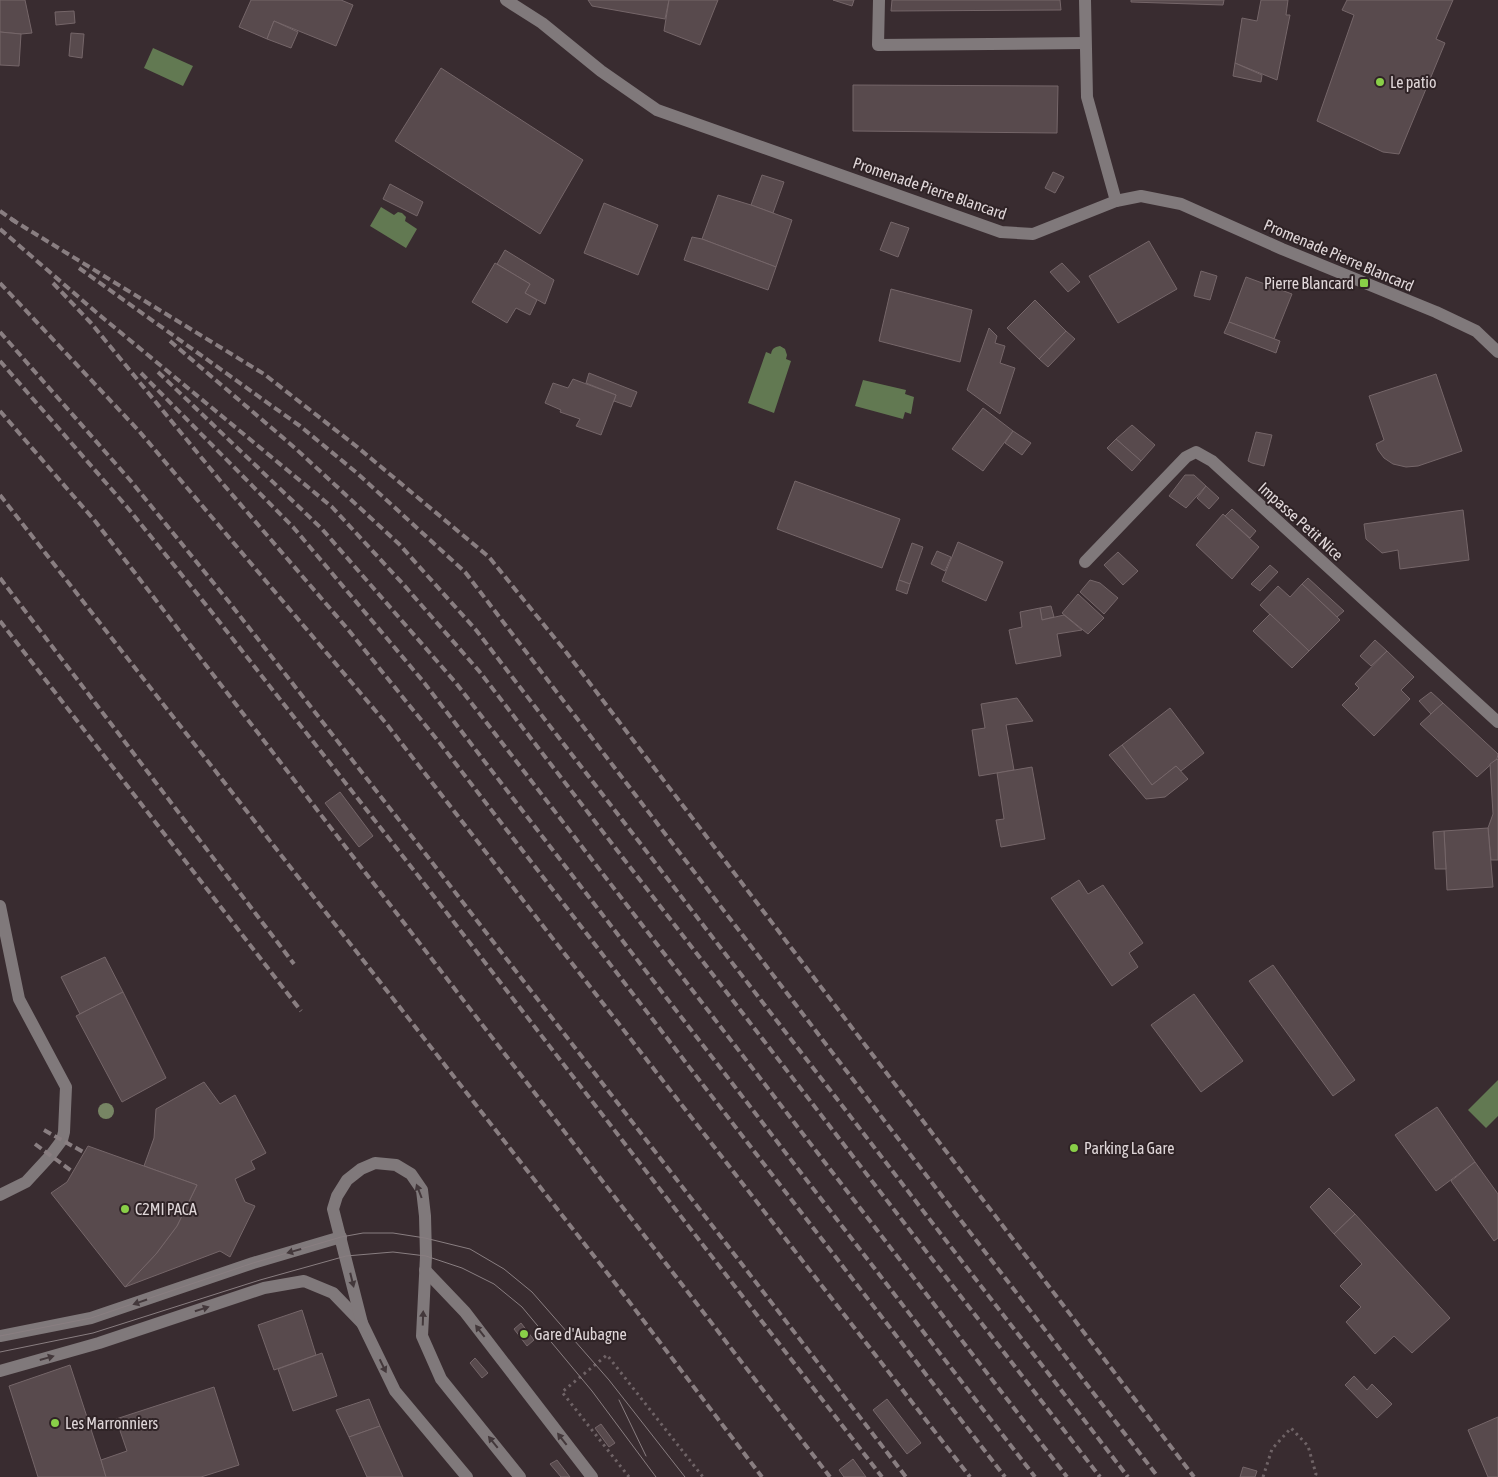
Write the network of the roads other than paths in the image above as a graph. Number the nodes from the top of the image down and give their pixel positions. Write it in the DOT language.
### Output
graph roads {
  1 [pos="506,0"];
  2 [pos="879,0"];
  3 [pos="1085,0"];
  4 [pos="1086,43"];
  5 [pos="1116,201"];
  6 [pos="1498,352"];
  7 [pos="1084,562"];
  8 [pos="1498,722"];
  9 [pos="0,906"];
  10 [pos="0,1195"];
  11 [pos="341,1237"];
  12 [pos="424,1270"];
  13 [pos="362,1322"];
  14 [pos="0,1336"];
  15 [pos="0,1371"];
  16 [pos="467,1477"];
  17 [pos="520,1477"];
  18 [pos="592,1477"];
  1 -- 5 [label="street, Promenade Pierre Blancard"];
  2 -- 4 [label="street"];
  3 -- 4 [label="street"];
  4 -- 5 [label="street"];
  5 -- 6 [label="street, Promenade Pierre Blancard"];
  7 -- 8 [label="street, Impasse Petit Nice"];
  9 -- 10 [label="street"];
  12 -- 11 [label="street, one-way"];
  11 -- 13 [label="street, one-way"];
  11 -- 14 [label="street, one-way"];
  17 -- 12 [label="street, one-way"];
  18 -- 12 [label="street, one-way"];
  15 -- 13 [label="street, one-way"];
  13 -- 16 [label="street, one-way"];
}
